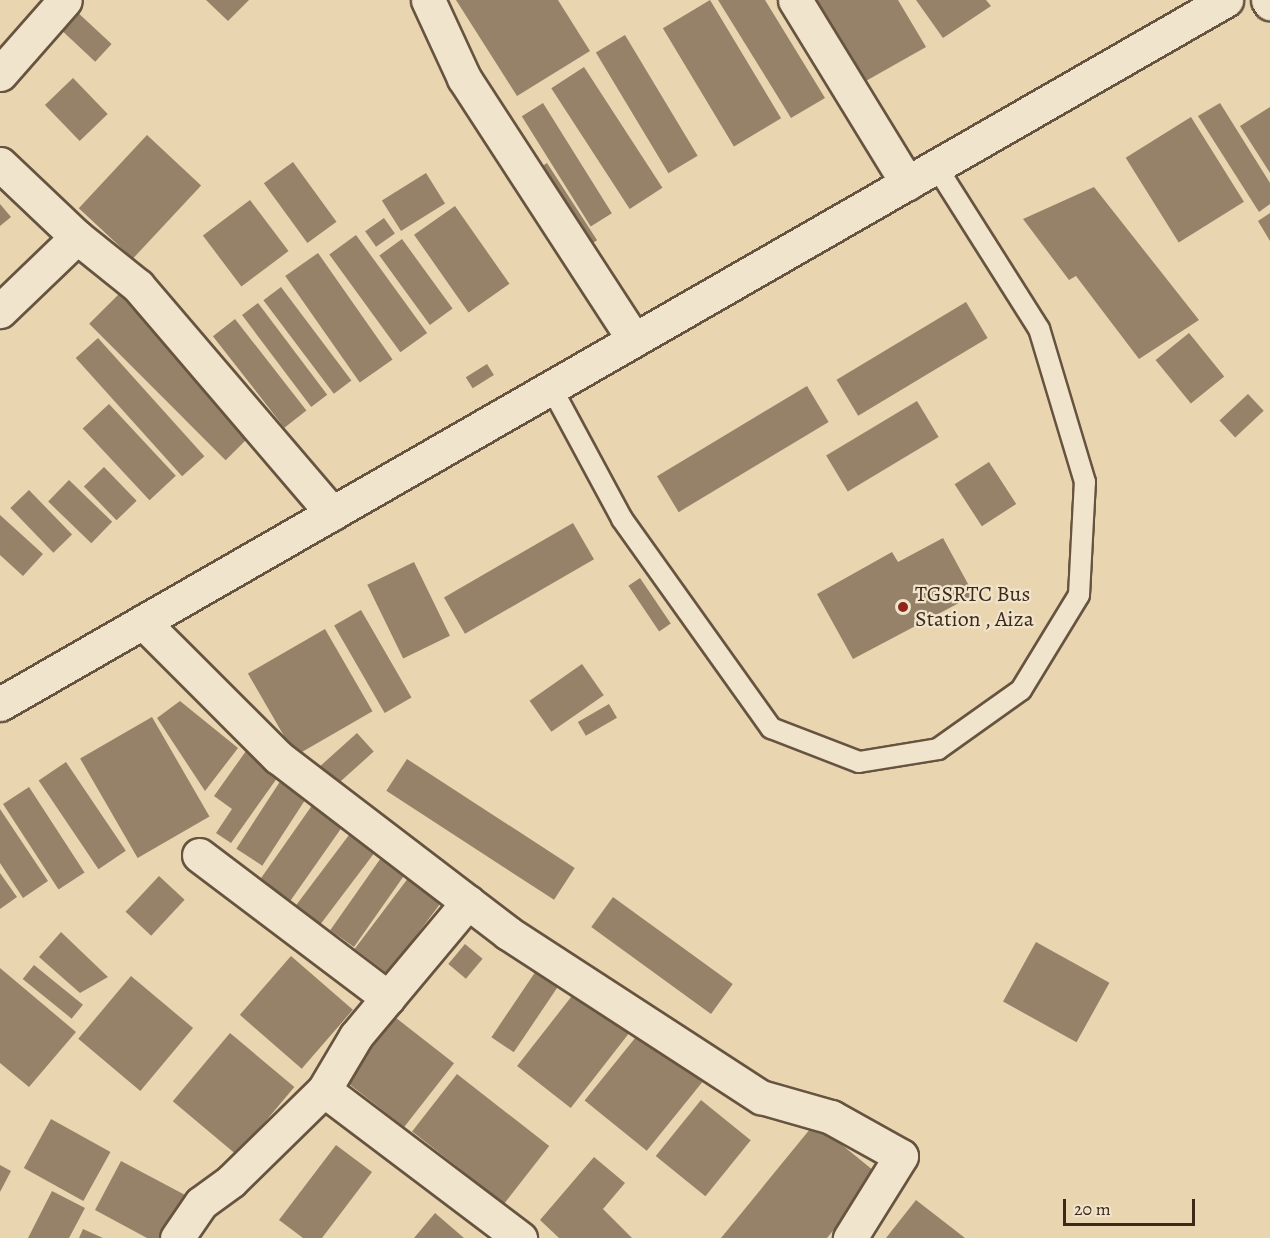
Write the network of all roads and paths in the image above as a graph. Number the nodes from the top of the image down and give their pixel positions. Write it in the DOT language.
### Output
graph roads {
  1 [pos="65,0"];
  2 [pos="428,0"];
  3 [pos="795,0"];
  4 [pos="1226,0"];
  5 [pos="0,74"];
  6 [pos="0,164"];
  7 [pos="936,166"];
  8 [pos="907,183"];
  9 [pos="77,237"];
  10 [pos="0,311"];
  11 [pos="634,340"];
  12 [pos="551,387"];
  13 [pos="332,513"];
  14 [pos="143,622"];
  15 [pos="0,704"];
  16 [pos="200,855"];
  17 [pos="468,902"];
  18 [pos="388,998"];
  19 [pos="324,1090"];
  20 [pos="177,1238"];
  21 [pos="520,1238"];
  22 [pos="849,1238"];
  1 -- 5 [label="street"];
  2 -- 11 [label="street"];
  3 -- 8 [label="street"];
  4 -- 7 [label="street"];
  6 -- 9 [label="street"];
  7 -- 8 [label="street"];
  7 -- 12 [label="lane"];
  8 -- 11 [label="street"];
  9 -- 10 [label="street"];
  9 -- 13 [label="street"];
  11 -- 12 [label="street"];
  12 -- 13 [label="street"];
  13 -- 14 [label="street"];
  14 -- 15 [label="street"];
  14 -- 17 [label="street"];
  16 -- 18 [label="street"];
  17 -- 18 [label="street"];
  17 -- 22 [label="street"];
  18 -- 19 [label="street"];
  19 -- 20 [label="street"];
  19 -- 21 [label="street"];
}
